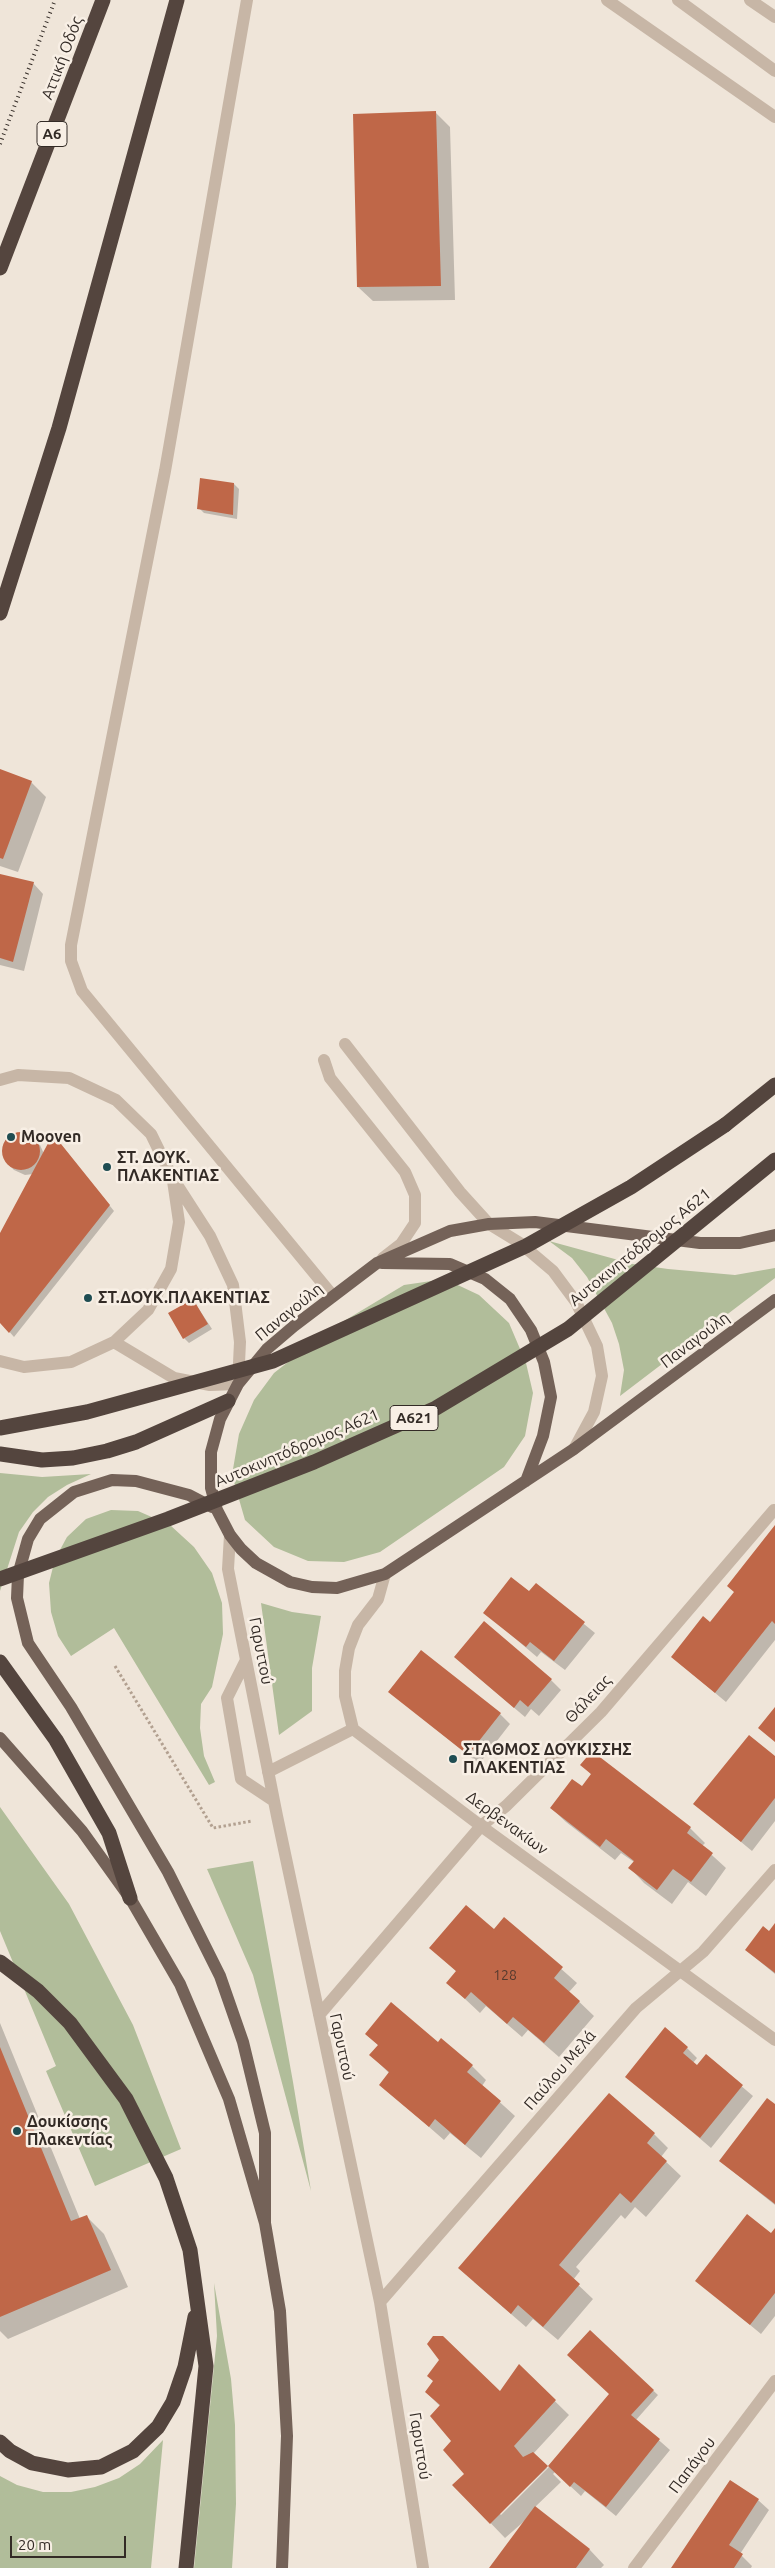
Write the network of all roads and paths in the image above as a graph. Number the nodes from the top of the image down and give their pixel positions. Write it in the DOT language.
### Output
graph roads {
  1 [pos="103,0"];
  2 [pos="176,0"];
  3 [pos="247,0"];
  4 [pos="607,0"];
  5 [pos="678,0"];
  6 [pos="750,0"];
  7 [pos="775,17"];
  8 [pos="775,71"];
  9 [pos="775,118"];
  10 [pos="0,268"];
  11 [pos="0,612"];
  12 [pos="345,1044"];
  13 [pos="324,1060"];
  14 [pos="0,1080"];
  15 [pos="775,1085"];
  16 [pos="775,1160"];
  17 [pos="172,1176"];
  18 [pos="489,1224"];
  19 [pos="775,1235"];
  20 [pos="377,1263"];
  21 [pos="333,1296"];
  22 [pos="775,1300"];
  23 [pos="114,1342"];
  24 [pos="0,1361"];
  25 [pos="238,1384"];
  26 [pos="228,1401"];
  27 [pos="0,1428"];
  28 [pos="574,1449"];
  29 [pos="0,1454"];
  30 [pos="526,1480"];
  31 [pos="217,1510"];
  32 [pos="774,1510"];
  33 [pos="230,1534"];
  34 [pos="385,1574"];
  35 [pos="0,1579"];
  36 [pos="246,1660"];
  37 [pos="0,1662"];
  38 [pos="115,1666"];
  39 [pos="353,1729"];
  40 [pos="0,1738"];
  41 [pos="268,1772"];
  42 [pos="274,1801"];
  43 [pos="277,1816"];
  44 [pos="481,1826"];
  45 [pos="775,1870"];
  46 [pos="130,1898"];
  47 [pos="0,1962"];
  48 [pos="682,1970"];
  49 [pos="319,2015"];
  50 [pos="775,2040"];
  51 [pos="265,2223"];
  52 [pos="198,2294"];
  53 [pos="380,2302"];
  54 [pos="775,2381"];
  55 [pos="0,2442"];
  56 [pos="186,2568"];
  57 [pos="282,2568"];
  58 [pos="423,2568"];
  59 [pos="634,2568"];
  1 -- 10 [label="highway, Αττική Οδός / Α6"];
  2 -- 11 [label="highway"];
  3 -- 21 [label="street"];
  4 -- 9 [label="street"];
  5 -- 8 [label="street"];
  6 -- 7 [label="street"];
  12 -- 18 [label="street"];
  13 -- 20 [label="street"];
  14 -- 17 [label="street"];
  15 -- 27 [label="highway, bridge"];
  16 -- 35 [label="highway, Αυτοκινητόδρομος Α621 / Α621, bridge"];
  17 -- 23 [label="street"];
  17 -- 25 [label="street"];
  18 -- 19 [label="main road, Παναγούλη"];
  18 -- 20 [label="main road, Παναγούλη"];
  18 -- 28 [label="street"];
  20 -- 21 [label="main road, Παναγούλη"];
  20 -- 30 [label="main road"];
  21 -- 25 [label="main road, Παναγούλη"];
  22 -- 28 [label="main road, Παναγούλη"];
  23 -- 24 [label="street"];
  23 -- 25 [label="street"];
  25 -- 26 [label="main road, Παναγούλη"];
  26 -- 29 [label="highway"];
  26 -- 31 [label="main road, Παναγούλη"];
  28 -- 30 [label="main road, Παναγούλη"];
  30 -- 34 [label="main road, Παναγούλη"];
  31 -- 33 [label="main road, Παναγούλη"];
  31 -- 51 [label="main road"];
  32 -- 44 [label="street, Θάλειας"];
  33 -- 34 [label="main road, Παναγούλη"];
  33 -- 36 [label="street, Γαρυττού"];
  34 -- 39 [label="street"];
  36 -- 41 [label="street, Γαρυττού"];
  36 -- 42 [label="street"];
  37 -- 46 [label="highway"];
  38 -- 43 [label="path"];
  39 -- 41 [label="street"];
  39 -- 44 [label="street, Δερβενακίων"];
  40 -- 46 [label="main road"];
  41 -- 42 [label="street, Γαρυττού"];
  42 -- 43 [label="street, Γαρυττού"];
  43 -- 49 [label="street, Γαρυττού"];
  44 -- 48 [label="street, Δερβενακίων"];
  44 -- 49 [label="street, Θάλειας"];
  45 -- 48 [label="street, Παύλου Μελά"];
  46 -- 51 [label="main road"];
  47 -- 52 [label="highway"];
  48 -- 50 [label="street, Δερβενακίων"];
  48 -- 53 [label="street, Παύλου Μελά"];
  49 -- 53 [label="street, Γαρυττού"];
  51 -- 57 [label="main road"];
  52 -- 55 [label="highway"];
  52 -- 56 [label="highway"];
  53 -- 58 [label="street, Γαρυττού"];
  54 -- 59 [label="street, Παπάγου"];
}
